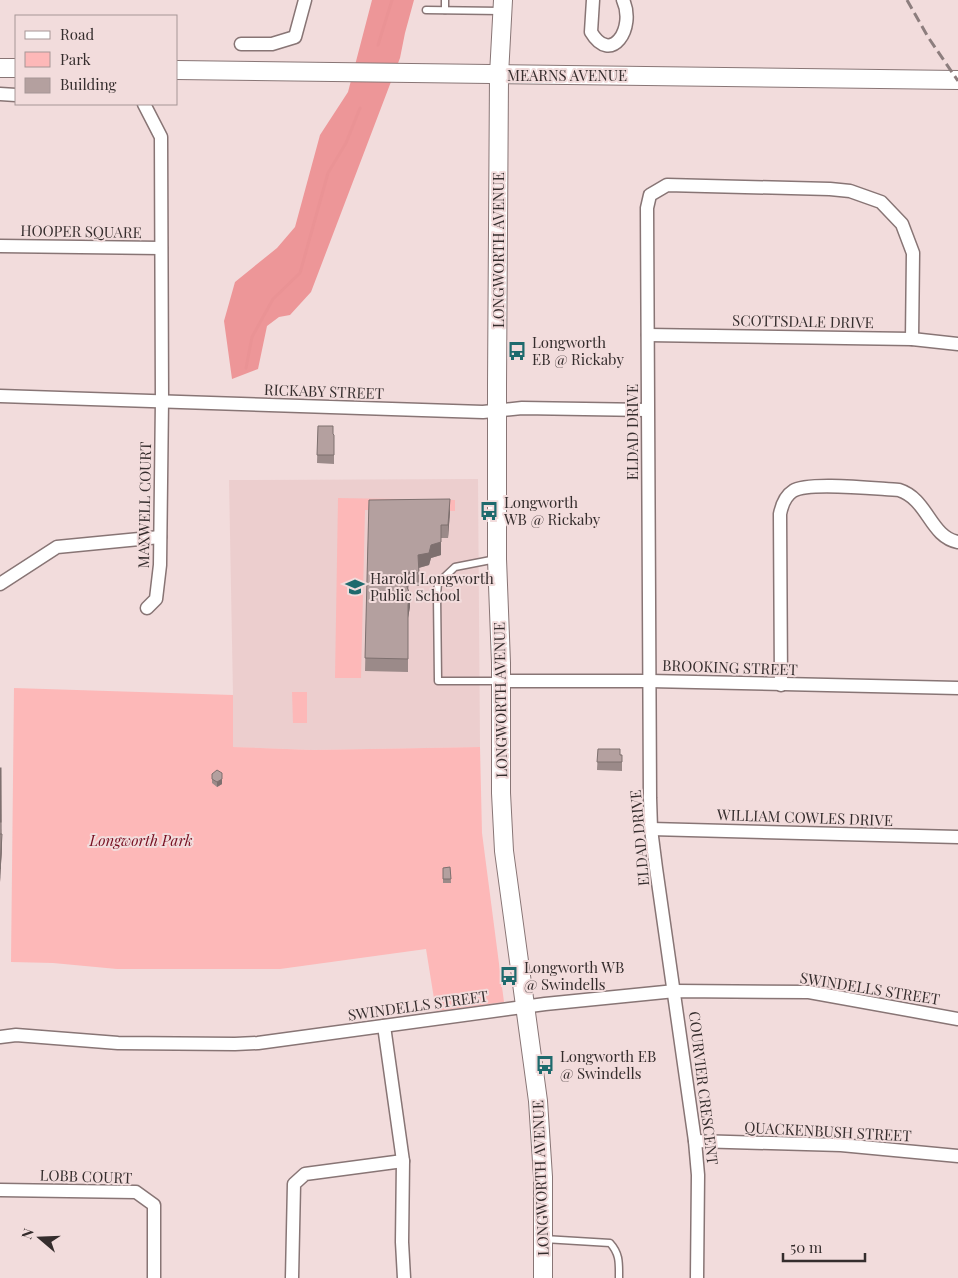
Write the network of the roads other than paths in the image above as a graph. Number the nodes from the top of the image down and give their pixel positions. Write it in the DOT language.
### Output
graph roads {
  1 [pos="305,0"];
  2 [pos="445,0"];
  3 [pos="593,0"];
  4 [pos="623,0"];
  5 [pos="503,5"];
  6 [pos="426,10"];
  7 [pos="444,10"];
  8 [pos="241,44"];
  9 [pos="0,68"];
  10 [pos="15,68"];
  11 [pos="178,70"];
  12 [pos="499,75"];
  13 [pos="958,80"];
  14 [pos="0,94"];
  15 [pos="15,95"];
  16 [pos="145,105"];
  17 [pos="0,246"];
  18 [pos="161,248"];
  19 [pos="648,335"];
  20 [pos="912,339"];
  21 [pos="958,344"];
  22 [pos="0,396"];
  23 [pos="162,400"];
  24 [pos="647,410"];
  25 [pos="497,412"];
  26 [pos="160,536"];
  27 [pos="958,542"];
  28 [pos="497,558"];
  29 [pos="0,584"];
  30 [pos="147,608"];
  31 [pos="501,681"];
  32 [pos="650,681"];
  33 [pos="781,685"];
  34 [pos="958,688"];
  35 [pos="651,829"];
  36 [pos="958,838"];
  37 [pos="675,991"];
  38 [pos="525,1006"];
  39 [pos="958,1019"];
  40 [pos="384,1026"];
  41 [pos="0,1037"];
  42 [pos="695,1141"];
  43 [pos="958,1156"];
  44 [pos="403,1161"];
  45 [pos="0,1190"];
  46 [pos="543,1239"];
  47 [pos="154,1278"];
  48 [pos="292,1278"];
  49 [pos="404,1278"];
  50 [pos="543,1278"];
  51 [pos="618,1278"];
  52 [pos="697,1278"];
  1 -- 8 [label="street"];
  2 -- 7 [label="lane"];
  3 -- 4 [label="street"];
  5 -- 7 [label="lane"];
  5 -- 12 [label="street, LONGWORTH AVENUE"];
  6 -- 7 [label="lane"];
  9 -- 10 [label="street"];
  11 -- 12 [label="street, MEARNS AVENUE"];
  12 -- 13 [label="street, MEARNS AVENUE"];
  12 -- 25 [label="street, LONGWORTH AVENUE"];
  14 -- 15 [label="street"];
  16 -- 18 [label="street, HOOPER SQUARE"];
  17 -- 18 [label="street, HOOPER SQUARE"];
  18 -- 23 [label="street, HOOPER SQUARE"];
  19 -- 20 [label="street, SCOTTSDALE DRIVE"];
  19 -- 20 [label="street, ELDAD DRIVE"];
  19 -- 24 [label="street, ELDAD DRIVE"];
  20 -- 21 [label="street, SCOTTSDALE DRIVE"];
  22 -- 23 [label="street, RICKABY STREET"];
  23 -- 25 [label="street, RICKABY STREET"];
  23 -- 26 [label="street, MAXWELL COURT"];
  24 -- 25 [label="street, RICKABY STREET"];
  24 -- 32 [label="street, ELDAD DRIVE"];
  25 -- 28 [label="street, LONGWORTH AVENUE"];
  26 -- 29 [label="street"];
  26 -- 30 [label="street, MAXWELL COURT"];
  27 -- 33 [label="street"];
  28 -- 31 [label="street, LONGWORTH AVENUE"];
  28 -- 31 [label="lane"];
  31 -- 32 [label="street, BROOKING STREET"];
  31 -- 38 [label="street, LONGWORTH AVENUE"];
  32 -- 33 [label="street, BROOKING STREET"];
  32 -- 35 [label="street, ELDAD DRIVE"];
  33 -- 34 [label="street, BROOKING STREET"];
  35 -- 36 [label="street, WILLIAM COWLES DRIVE"];
  35 -- 37 [label="street, ELDAD DRIVE"];
  37 -- 38 [label="street, SWINDELLS STREET"];
  37 -- 39 [label="street, SWINDELLS STREET"];
  37 -- 42 [label="street, COURVIER CRESCENT"];
  38 -- 40 [label="street, SWINDELLS STREET"];
  38 -- 46 [label="street, LONGWORTH AVENUE"];
  40 -- 41 [label="street, SWINDELLS STREET"];
  40 -- 44 [label="street"];
  42 -- 43 [label="street, QUACKENBUSH STREET"];
  42 -- 52 [label="street, COURVIER CRESCENT"];
  44 -- 48 [label="street"];
  44 -- 49 [label="street"];
  45 -- 47 [label="street, LOBB COURT"];
  46 -- 50 [label="street, LONGWORTH AVENUE"];
  46 -- 51 [label="lane"];
}
